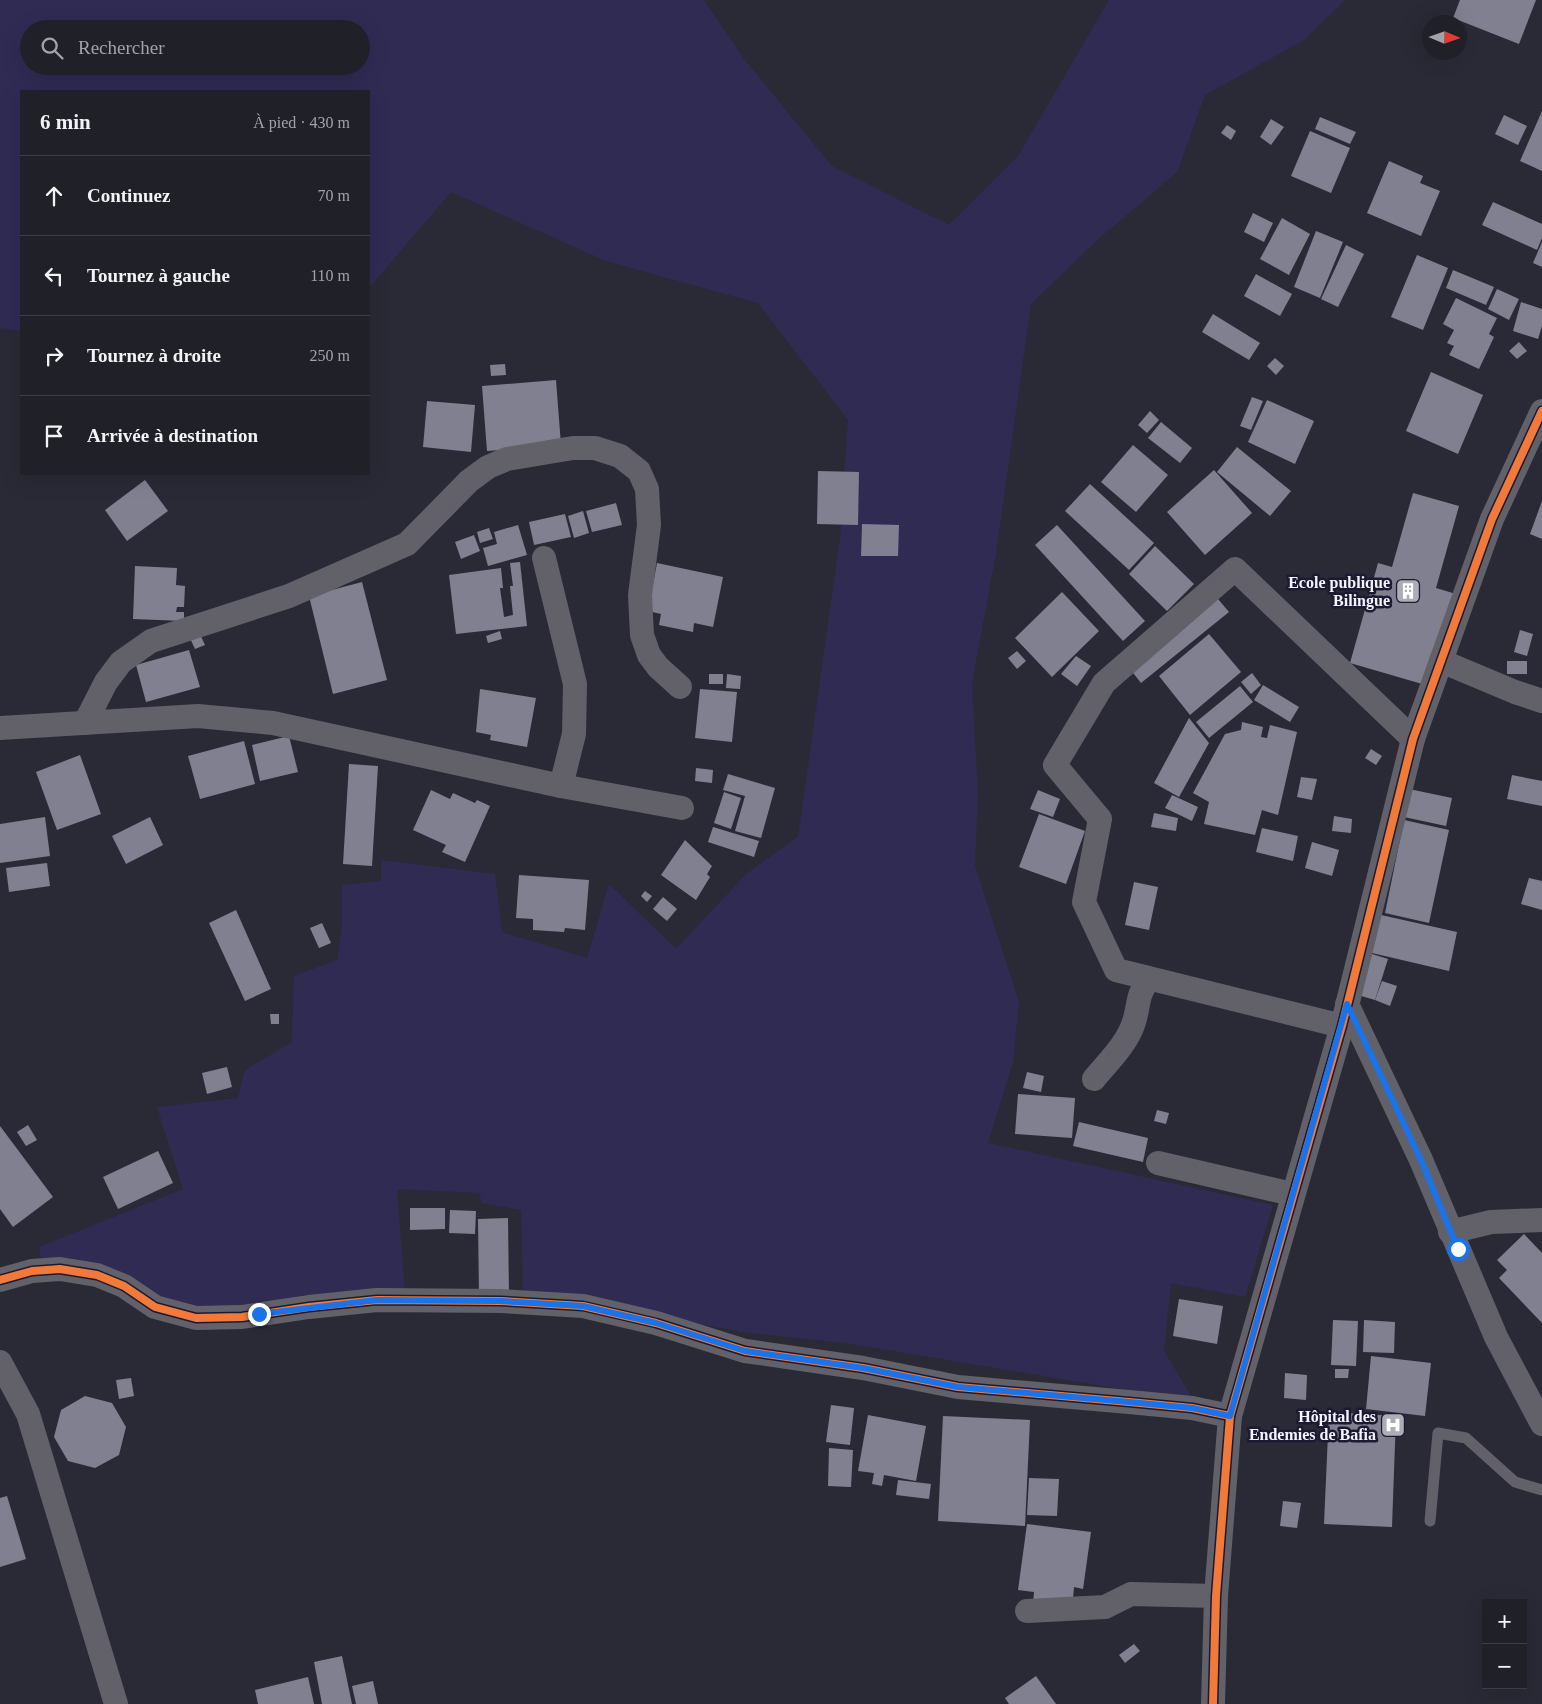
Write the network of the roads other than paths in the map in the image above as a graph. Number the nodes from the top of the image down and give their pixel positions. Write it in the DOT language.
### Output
graph roads {
  1 [pos="1542,411"];
  2 [pos="544,558"];
  3 [pos="1441,661"];
  4 [pos="680,687"];
  5 [pos="1542,701"];
  6 [pos="85,723"];
  7 [pos="0,728"];
  8 [pos="1413,739"];
  9 [pos="561,786"];
  10 [pos="682,808"];
  11 [pos="1149,979"];
  12 [pos="1344,1015"];
  13 [pos="1094,1079"];
  14 [pos="1158,1163"];
  15 [pos="1292,1194"];
  16 [pos="1542,1220"];
  17 [pos="1450,1232"];
  18 [pos="0,1280"];
  19 [pos="0,1362"];
  20 [pos="1230,1416"];
  21 [pos="1542,1424"];
  22 [pos="1542,1490"];
  23 [pos="1430,1521"];
  24 [pos="1216,1596"];
  25 [pos="1027,1611"];
  26 [pos="116,1704"];
  27 [pos="1213,1704"];
  1 -- 3 [label="street"];
  2 -- 9 [label="street"];
  3 -- 5 [label="street"];
  3 -- 8 [label="street"];
  4 -- 6 [label="street"];
  6 -- 7 [label="street"];
  6 -- 9 [label="street"];
  8 -- 11 [label="street"];
  8 -- 12 [label="street"];
  9 -- 10 [label="street"];
  11 -- 12 [label="street"];
  11 -- 13 [label="street"];
  12 -- 15 [label="street"];
  12 -- 17 [label="street"];
  14 -- 15 [label="street"];
  15 -- 20 [label="street"];
  16 -- 17 [label="street"];
  17 -- 21 [label="street"];
  18 -- 20 [label="street"];
  19 -- 26 [label="street"];
  20 -- 24 [label="street"];
  22 -- 23 [label="lane"];
  24 -- 25 [label="street"];
  24 -- 27 [label="street"];
}
